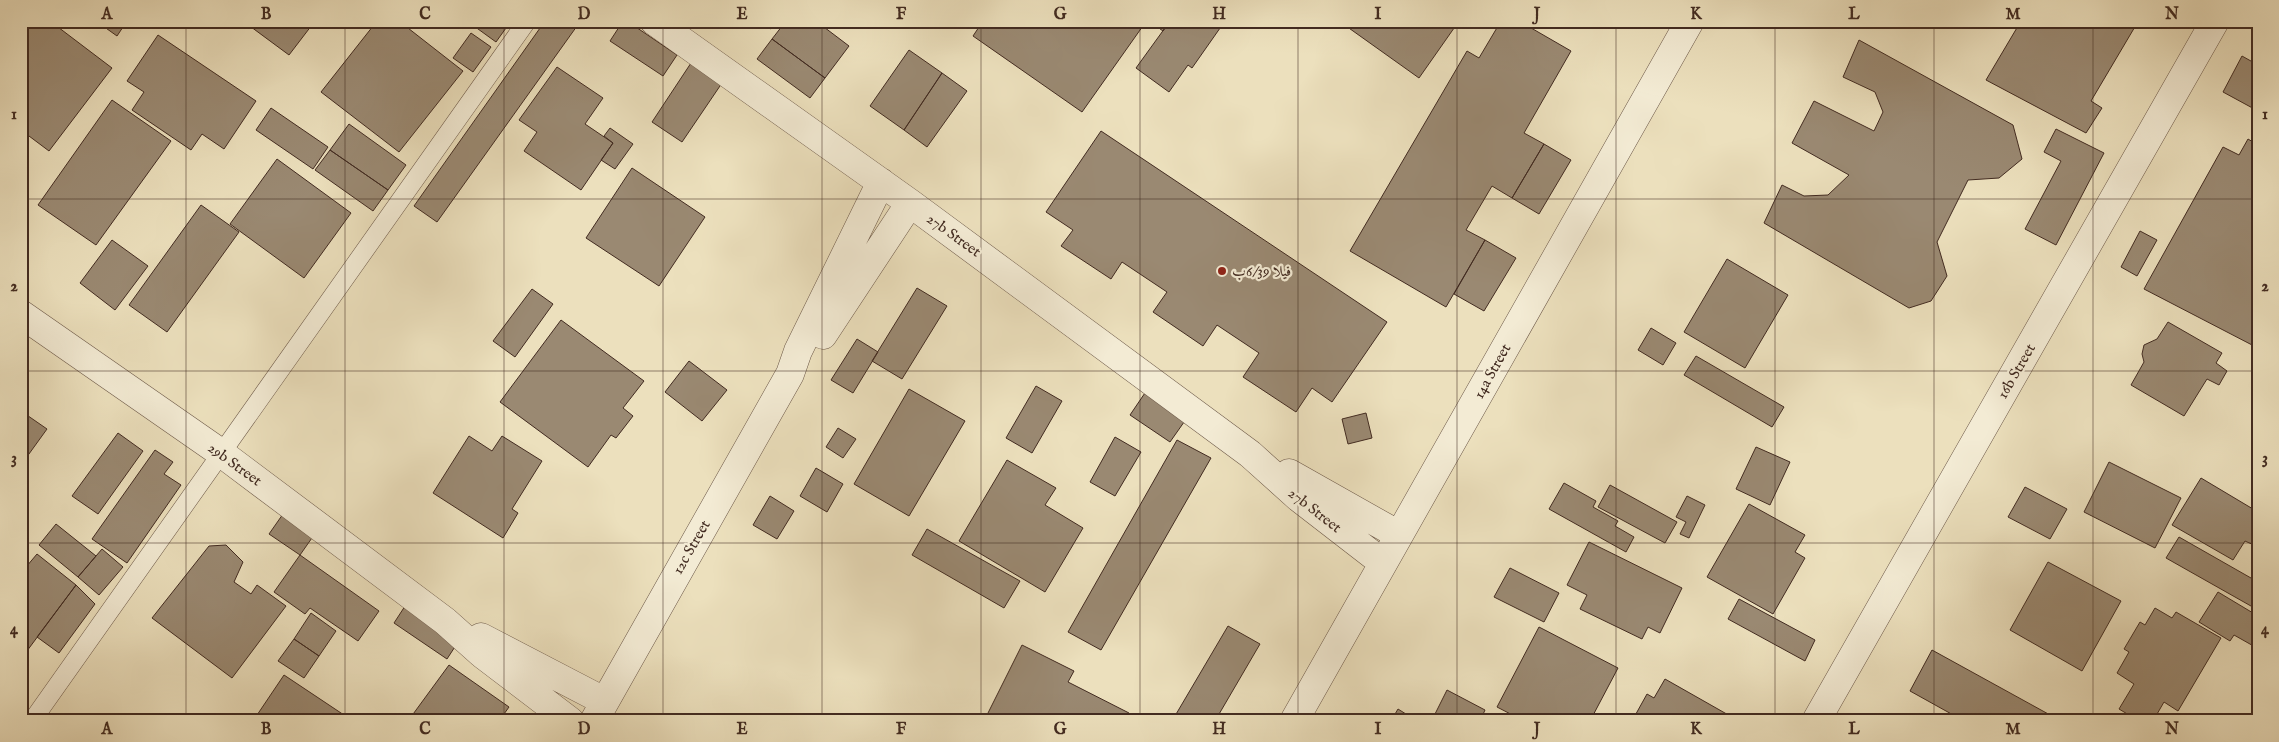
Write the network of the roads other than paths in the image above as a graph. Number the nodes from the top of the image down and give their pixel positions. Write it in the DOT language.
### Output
graph roads {
  1 [pos="527,21"];
  2 [pos="654,21"];
  3 [pos="2215,21"];
  4 [pos="1683,24"];
  5 [pos="881,182"];
  6 [pos="910,204"];
  7 [pos="21,314"];
  8 [pos="790,374"];
  9 [pos="221,453"];
  10 [pos="1250,454"];
  11 [pos="1399,536"];
  12 [pos="1383,563"];
  13 [pos="446,621"];
  14 [pos="599,711"];
  15 [pos="32,721"];
  16 [pos="570,721"];
  17 [pos="1294,721"];
  18 [pos="1816,721"];
  1 -- 9 [label="lane"];
  2 -- 5 [label="street, 27b Street"];
  3 -- 18 [label="street, 16b Street"];
  4 -- 11 [label="street, 14a Street"];
  5 -- 6 [label="street, 27b Street"];
  5 -- 8 [label="street, 12c Street"];
  6 -- 8 [label="street, 12c Street"];
  6 -- 10 [label="street, 27b Street"];
  7 -- 9 [label="street, 29b Street"];
  8 -- 14 [label="street, 12c Street"];
  9 -- 13 [label="street, 29b Street"];
  9 -- 15 [label="lane"];
  10 -- 11 [label="street, 27b Street"];
  10 -- 12 [label="street, 27b Street"];
  11 -- 12 [label="street, 14a Street"];
  12 -- 17 [label="street, 14a Street"];
  13 -- 14 [label="street, 29b Street"];
  13 -- 16 [label="street, 29b Street"];
}
